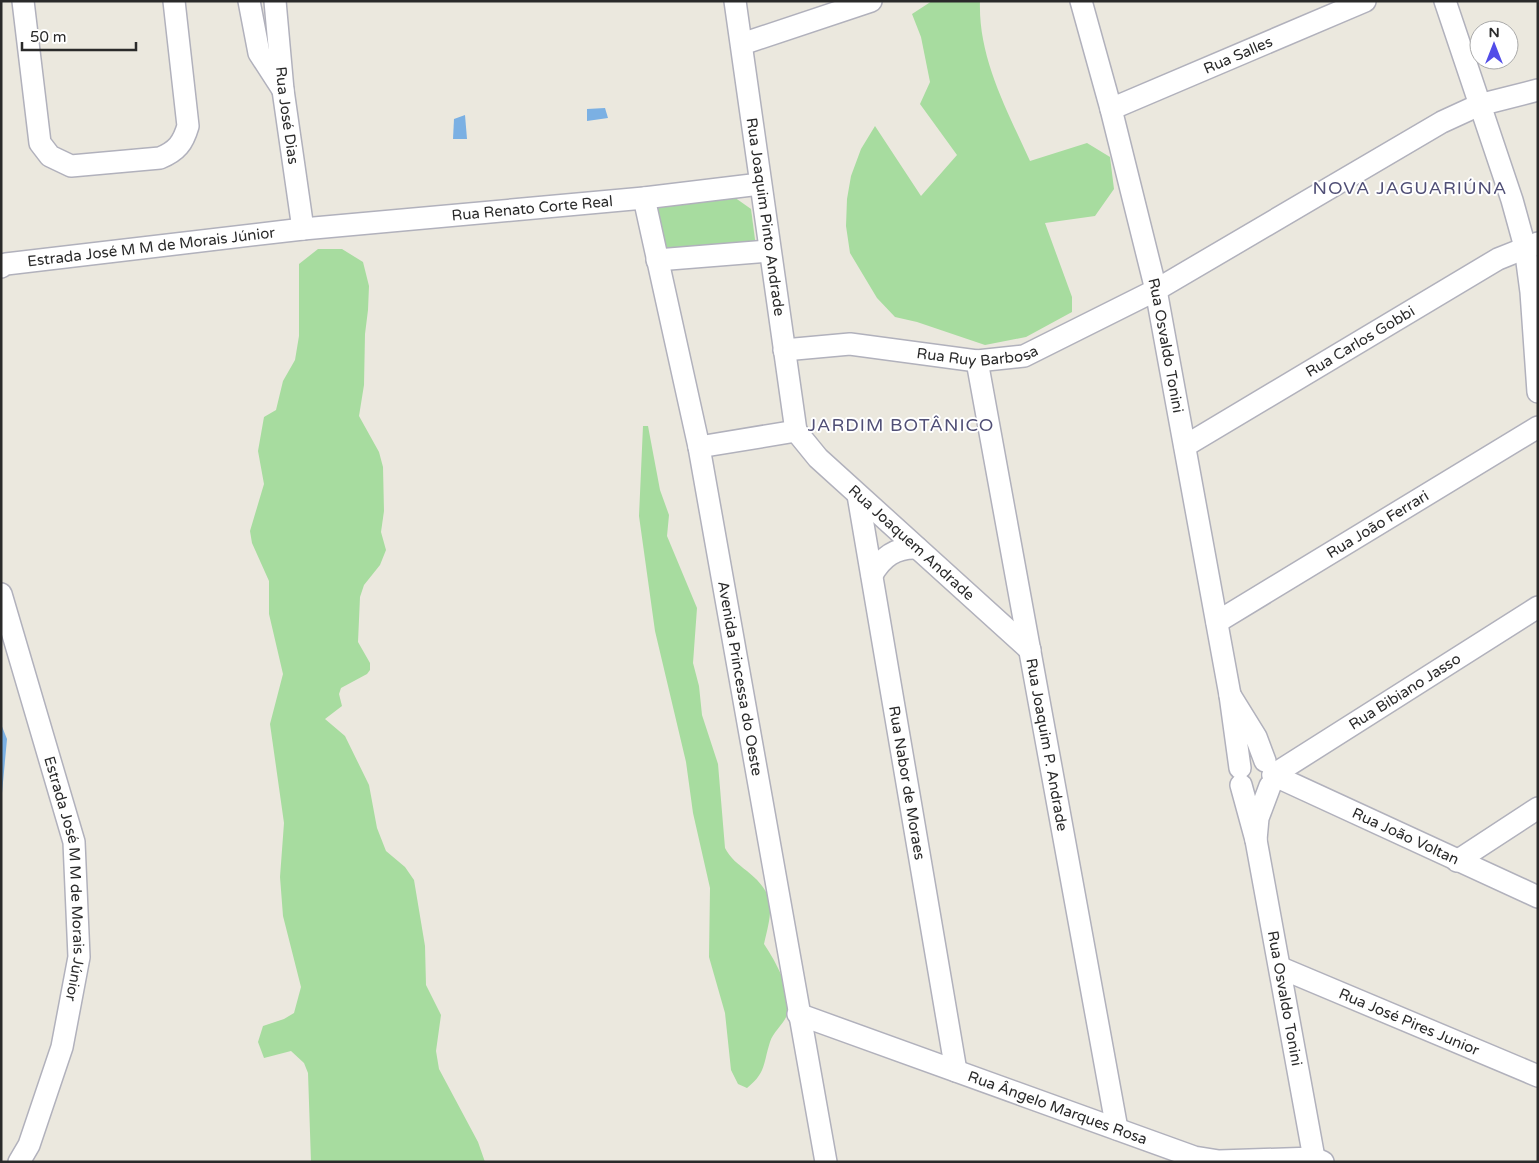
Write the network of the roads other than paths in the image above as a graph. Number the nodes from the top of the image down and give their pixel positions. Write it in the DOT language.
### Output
graph roads {
  1 [pos="24,1"];
  2 [pos="174,1"];
  3 [pos="249,1"];
  4 [pos="275,1"];
  5 [pos="735,1"];
  6 [pos="870,1"];
  7 [pos="1081,1"];
  8 [pos="1365,1"];
  9 [pos="1445,1"];
  10 [pos="742,44"];
  11 [pos="283,90"];
  12 [pos="1538,90"];
  13 [pos="1479,105"];
  14 [pos="1111,109"];
  15 [pos="760,184"];
  16 [pos="644,198"];
  17 [pos="303,229"];
  18 [pos="1532,245"];
  19 [pos="769,251"];
  20 [pos="657,260"];
  21 [pos="1,267"];
  22 [pos="1156,290"];
  23 [pos="784,350"];
  24 [pos="977,360"];
  25 [pos="1538,392"];
  26 [pos="1538,427"];
  27 [pos="796,432"];
  28 [pos="1185,446"];
  29 [pos="699,447"];
  30 [pos="858,495"];
  31 [pos="917,548"];
  32 [pos="872,575"];
  33 [pos="1,594"];
  34 [pos="1538,607"];
  35 [pos="1217,622"];
  36 [pos="1030,650"];
  37 [pos="1230,695"];
  38 [pos="1269,774"];
  39 [pos="1241,776"];
  40 [pos="1538,808"];
  41 [pos="1256,840"];
  42 [pos="1457,861"];
  43 [pos="1538,897"];
  44 [pos="1281,968"];
  45 [pos="798,1014"];
  46 [pos="956,1071"];
  47 [pos="1538,1076"];
  48 [pos="1117,1129"];
  49 [pos="1318,1160"];
  50 [pos="20,1162"];
  51 [pos="826,1162"];
  1 -- 2 [label="street"];
  3 -- 11 [label="street"];
  4 -- 11 [label="street, Rua José Dias"];
  5 -- 10 [label="street, Rua Joaquim Pinto Andrade"];
  6 -- 10 [label="street"];
  7 -- 14 [label="street, Rua Osvaldo Tonini"];
  8 -- 14 [label="street, Rua Salles"];
  9 -- 13 [label="street"];
  10 -- 15 [label="street, Rua Joaquim Pinto Andrade"];
  11 -- 17 [label="street, Rua José Dias"];
  12 -- 13 [label="street, Rua Ruy Barbosa"];
  13 -- 18 [label="street"];
  13 -- 22 [label="street, Rua Ruy Barbosa"];
  14 -- 22 [label="street, Rua Osvaldo Tonini"];
  15 -- 16 [label="street, Rua Renato Corte Real"];
  15 -- 19 [label="street, Rua Joaquim Pinto Andrade"];
  16 -- 17 [label="street, Rua Renato Corte Real"];
  16 -- 20 [label="street, Avenida Princessa do Oeste"];
  17 -- 21 [label="street, Estrada José M M de Morais Júnior"];
  18 -- 25 [label="street"];
  18 -- 28 [label="street, Rua Carlos Gobbi"];
  19 -- 20 [label="street"];
  19 -- 23 [label="street, Rua Joaquim Pinto Andrade"];
  20 -- 29 [label="street, Avenida Princessa do Oeste"];
  22 -- 24 [label="street, Rua Ruy Barbosa"];
  22 -- 28 [label="street, Rua Osvaldo Tonini"];
  23 -- 24 [label="street, Rua Ruy Barbosa"];
  23 -- 27 [label="street, Rua Joaquim Pinto Andrade"];
  24 -- 36 [label="street, Rua Joaquim P. Andrade"];
  26 -- 35 [label="street, Rua João Ferrari"];
  27 -- 29 [label="street"];
  27 -- 30 [label="street, Rua Joaquem Andrade"];
  28 -- 35 [label="street, Rua Osvaldo Tonini"];
  29 -- 45 [label="street, Avenida Princessa do Oeste"];
  30 -- 31 [label="street, Rua Joaquem Andrade"];
  30 -- 32 [label="street, Rua Nabor de Moraes"];
  31 -- 32 [label="street"];
  31 -- 36 [label="street, Rua Joaquem Andrade"];
  32 -- 46 [label="street, Rua Nabor de Moraes"];
  33 -- 50 [label="street, Estrada José M M de Morais Júnior"];
  34 -- 38 [label="street, Rua Bibiano Jasso"];
  35 -- 37 [label="street, Rua Osvaldo Tonini"];
  36 -- 48 [label="street, Rua Joaquim P. Andrade"];
  37 -- 38 [label="street, Rua Osvaldo Tonini"];
  37 -- 39 [label="street, Rua Osvaldo Tonini"];
  38 -- 39 [label="street"];
  38 -- 39 [label="street"];
  38 -- 41 [label="street, Rua Osvaldo Tonini"];
  38 -- 42 [label="street, Rua João Voltan"];
  39 -- 41 [label="street, Rua Osvaldo Tonini"];
  40 -- 42 [label="street"];
  41 -- 44 [label="street, Rua Osvaldo Tonini"];
  42 -- 43 [label="street, Rua João Voltan"];
  44 -- 47 [label="street, Rua José Pires Junior"];
  44 -- 49 [label="street, Rua Osvaldo Tonini"];
  45 -- 46 [label="street, Rua Ângelo Marques Rosa"];
  45 -- 51 [label="street, Avenida Princessa do Oeste"];
  46 -- 48 [label="street, Rua Ângelo Marques Rosa"];
  48 -- 49 [label="street, Rua Ângelo Marques Rosa"];
}
